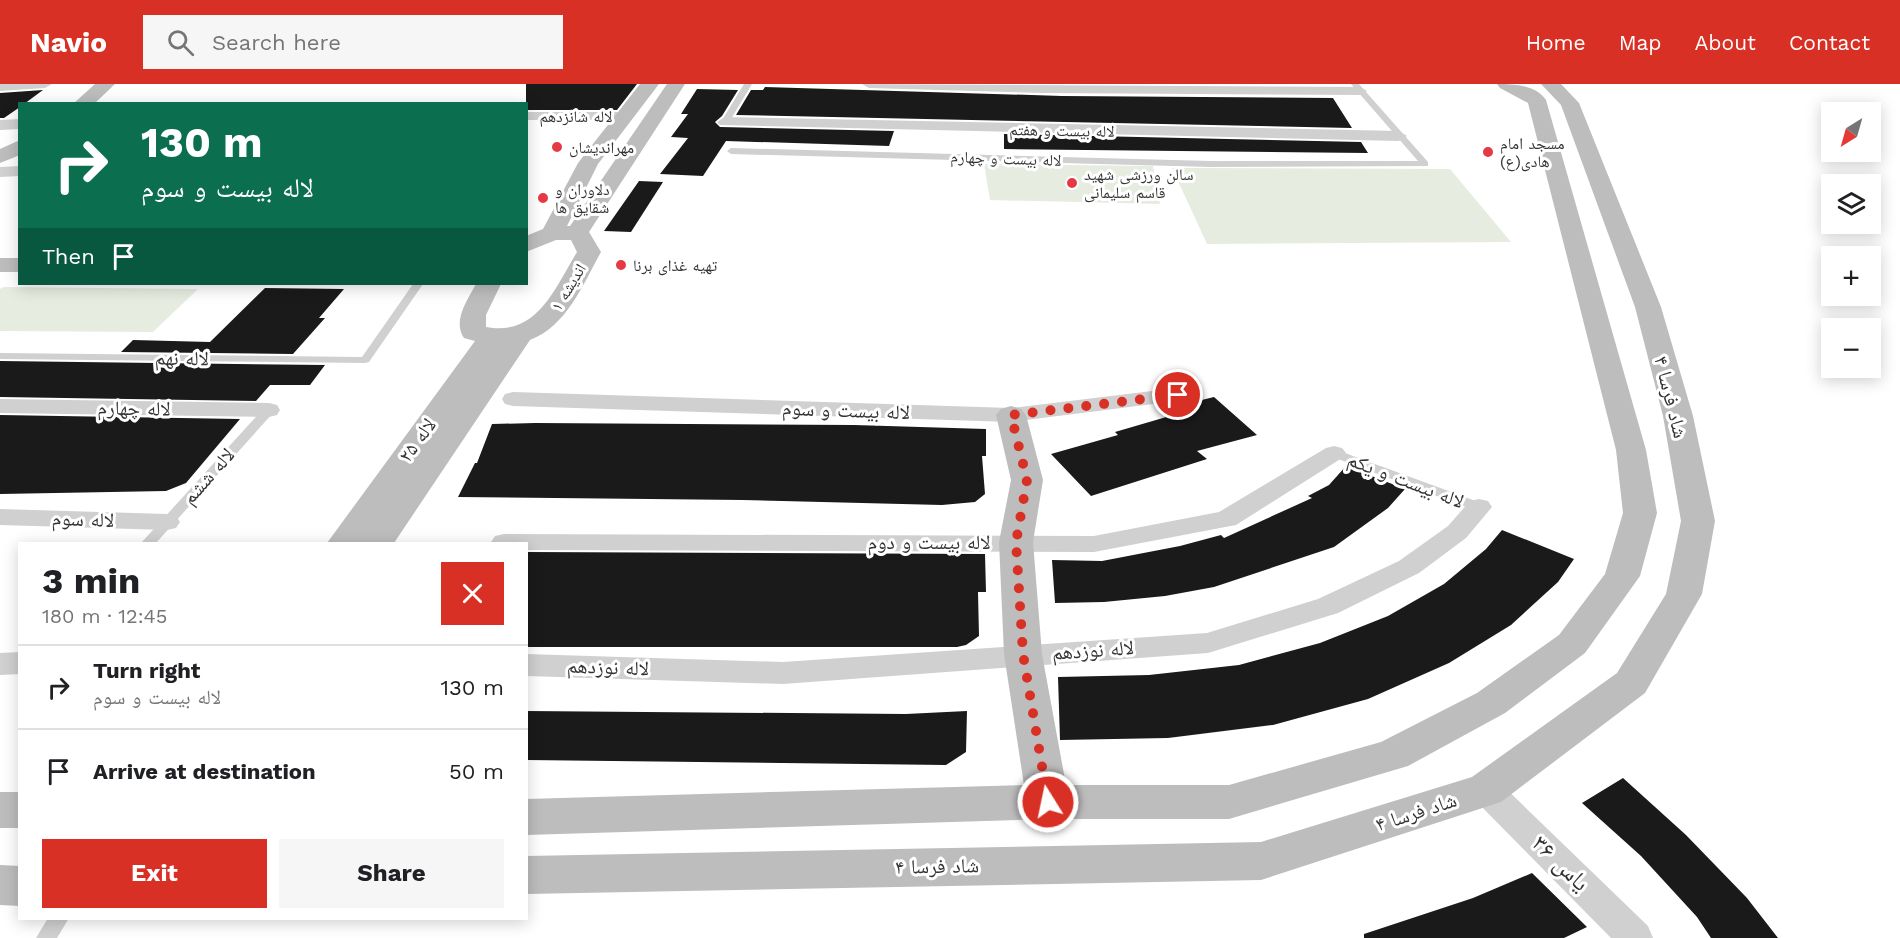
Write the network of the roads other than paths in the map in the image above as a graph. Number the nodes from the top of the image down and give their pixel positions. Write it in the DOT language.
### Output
graph roads {
  1 [pos="45,84"];
  2 [pos="106,84"];
  3 [pos="650,84"];
  4 [pos="676,84"];
  5 [pos="748,84"];
  6 [pos="869,84"];
  7 [pos="1506,84"];
  8 [pos="1550,84"];
  9 [pos="0,87"];
  10 [pos="1357,88"];
  11 [pos="1044,95"];
  12 [pos="84,102"];
  13 [pos="528,116"];
  14 [pos="625,116"];
  15 [pos="725,122"];
  16 [pos="18,124"];
  17 [pos="0,125"];
  18 [pos="1046,130"];
  19 [pos="1399,136"];
  20 [pos="18,147"];
  21 [pos="730,151"];
  22 [pos="0,157"];
  23 [pos="18,171"];
  24 [pos="0,172"];
  25 [pos="552,233"];
  26 [pos="577,233"];
  27 [pos="528,244"];
  28 [pos="417,285"];
  29 [pos="488,285"];
  30 [pos="505,337"];
  31 [pos="0,356"];
  32 [pos="458,383"];
  33 [pos="501,392"];
  34 [pos="1178,395"];
  35 [pos="0,406"];
  36 [pos="269,410"];
  37 [pos="1011,415"];
  38 [pos="1334,453"];
  39 [pos="1479,507"];
  40 [pos="0,517"];
  41 [pos="167,522"];
  42 [pos="149,542"];
  43 [pos="345,542"];
  44 [pos="378,542"];
  45 [pos="1016,542"];
  46 [pos="528,543"];
  47 [pos="1023,654"];
  48 [pos="18,663"];
  49 [pos="0,664"];
  50 [pos="528,665"];
  51 [pos="1486,790"];
  52 [pos="1048,802"];
  53 [pos="0,810"];
  54 [pos="18,810"];
  55 [pos="528,817"];
  56 [pos="528,874"];
  57 [pos="0,885"];
  58 [pos="18,886"];
  59 [pos="58,920"];
  60 [pos="46,938"];
  61 [pos="1635,938"];
  1 -- 9 [label="street"];
  2 -- 12 [label="street"];
  3 -- 14 [label="street"];
  4 -- 26 [label="street, اندیشه ۱"];
  5 -- 15 [label="lane"];
  6 -- 11 [label="street"];
  7 -- 52 [label="street"];
  8 -- 51 [label="street, شاد فرسا ۴"];
  10 -- 11 [label="street"];
  10 -- 19 [label="lane"];
  11 -- 18 [label="street"];
  13 -- 14 [label="street, لاله شانزدهم"];
  14 -- 25 [label="street"];
  15 -- 18 [label="street, لاله بیست و هفتم"];
  16 -- 17 [label="street"];
  18 -- 19 [label="street, لاله بیست و هفتم"];
  19 -- 21 [label="lane, لاله بیست و چهارم"];
  20 -- 22 [label="street"];
  23 -- 24 [label="street"];
  25 -- 26 [label="street, اندیشه ۱"];
  25 -- 27 [label="street, اندیشه ۱"];
  26 -- 30 [label="street, اندیشه ۱"];
  28 -- 31 [label="lane, لاله نهم"];
  29 -- 30 [label="street"];
  30 -- 32 [label="street, لاله ۲۵"];
  30 -- 33 [label="street, لاله ۲۵"];
  32 -- 33 [label="street"];
  32 -- 43 [label="street, لاله ۲۵"];
  33 -- 37 [label="street, لاله بیست و سوم"];
  33 -- 44 [label="street, لاله ۲۵"];
  34 -- 37 [label="street, لاله بیست و سوم"];
  35 -- 36 [label="street, لاله چهارم"];
  36 -- 41 [label="lane, لاله ششم"];
  37 -- 45 [label="street"];
  38 -- 39 [label="lane, لاله بیست و یکم"];
  38 -- 45 [label="street, لاله بیست و دوم"];
  39 -- 47 [label="street, لاله نوزدهم"];
  40 -- 41 [label="street, لاله سوم"];
  41 -- 42 [label="lane, لاله ششم"];
  45 -- 46 [label="street, لاله بیست و دوم"];
  45 -- 47 [label="street"];
  47 -- 50 [label="street, لاله نوزدهم"];
  47 -- 52 [label="street"];
  48 -- 49 [label="street"];
  51 -- 56 [label="street, شاد فرسا ۴"];
  51 -- 61 [label="street, یاس ۳۶"];
  52 -- 55 [label="street"];
  53 -- 54 [label="street"];
  57 -- 58 [label="street"];
  59 -- 60 [label="lane"];
}
